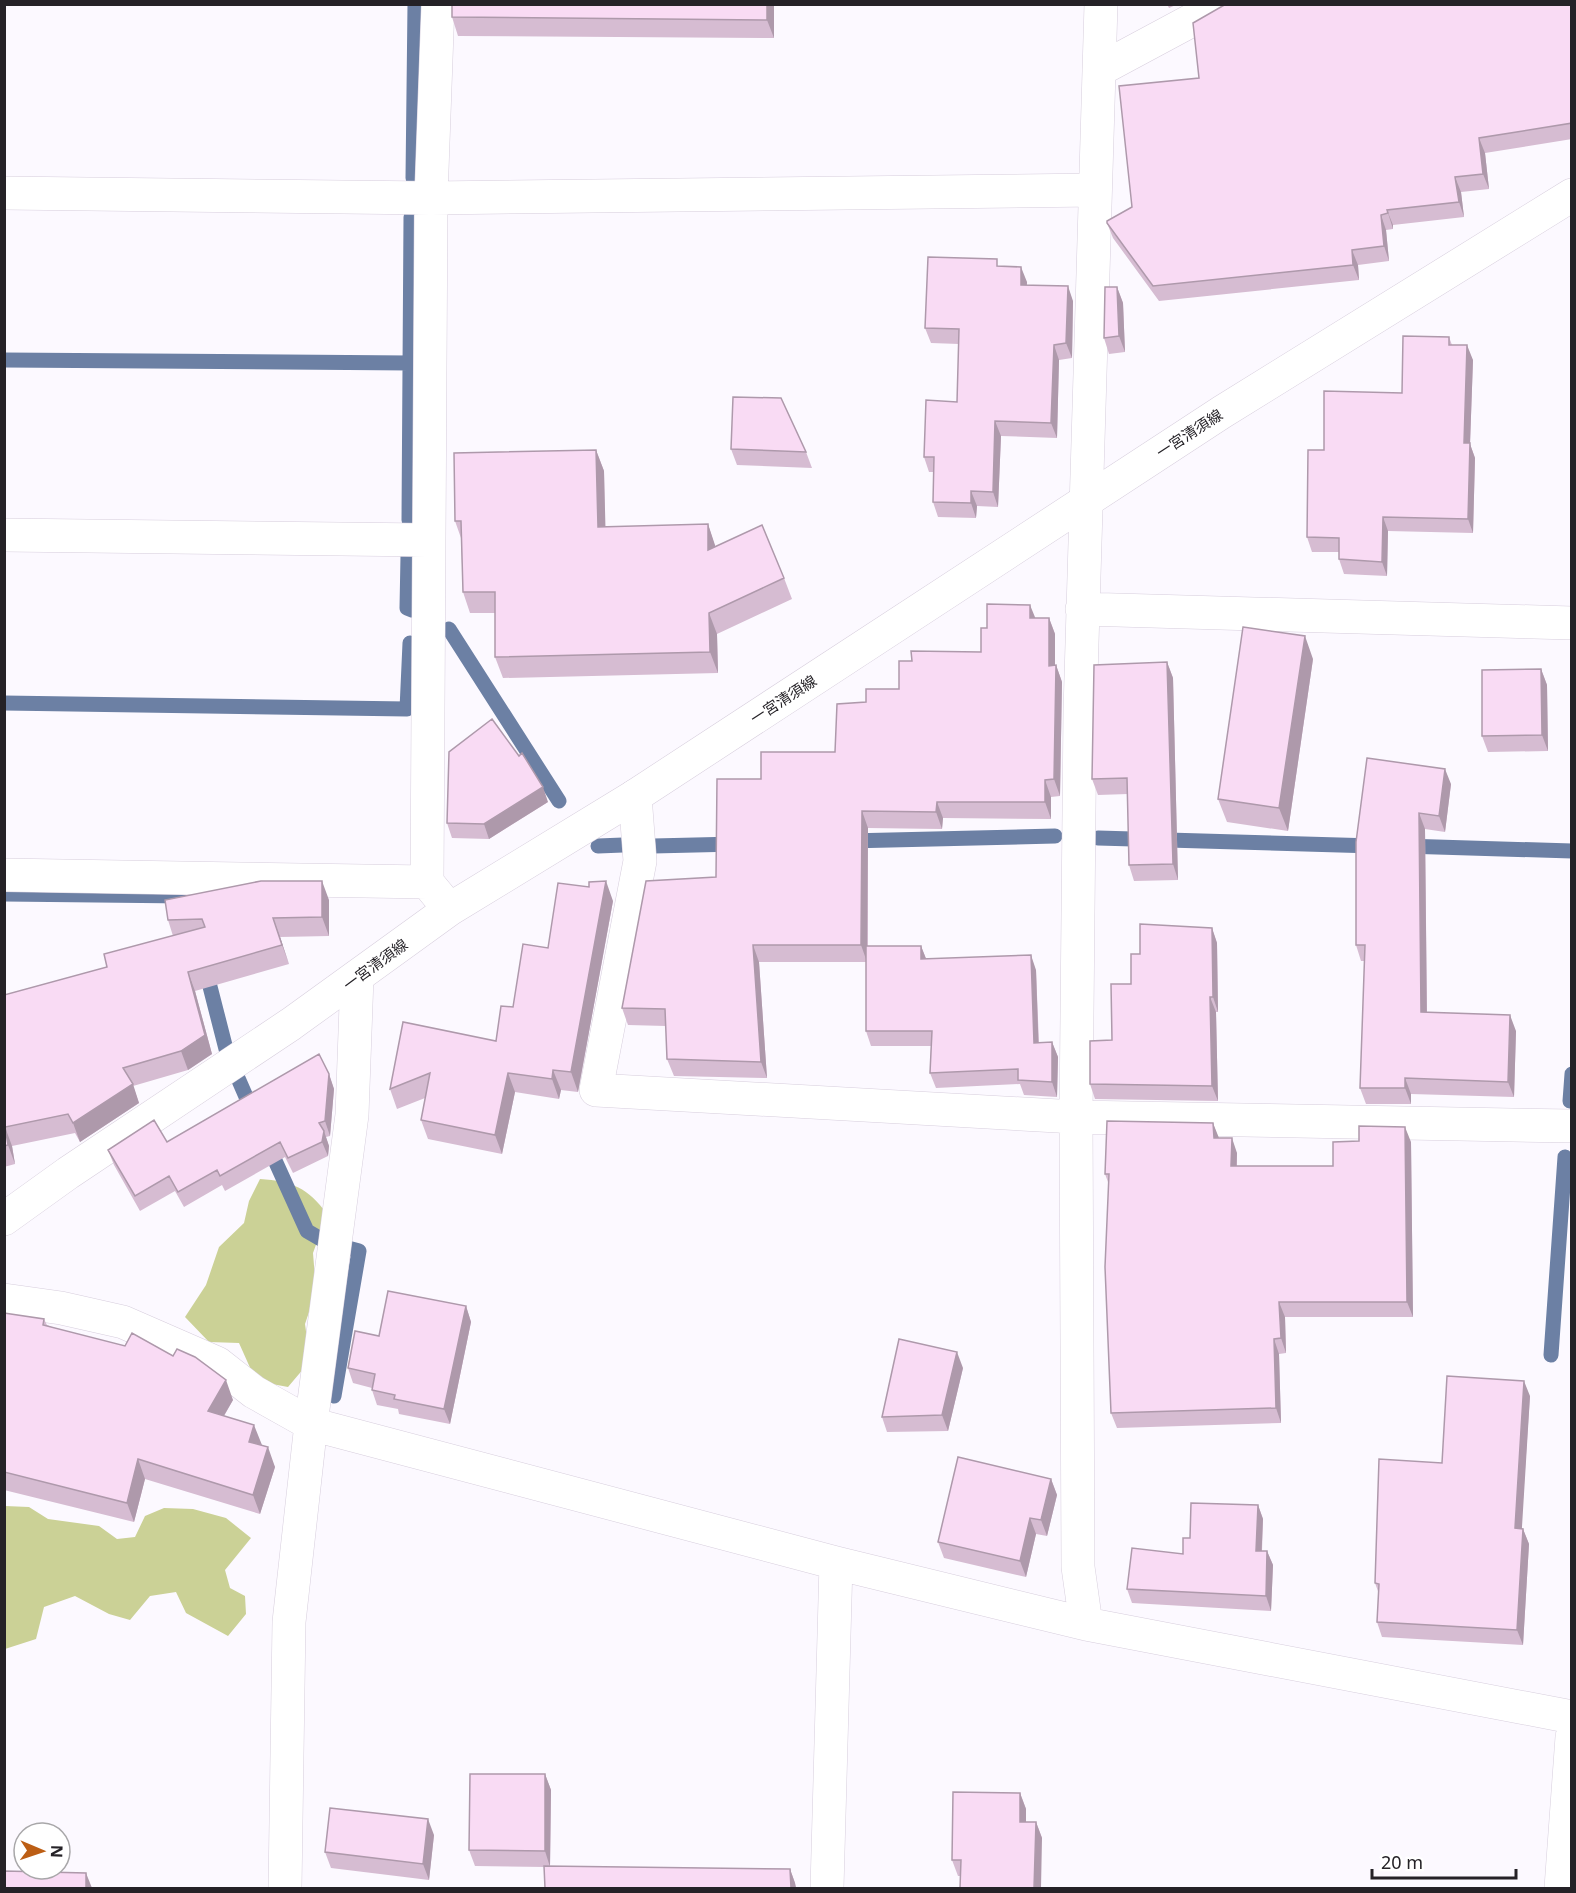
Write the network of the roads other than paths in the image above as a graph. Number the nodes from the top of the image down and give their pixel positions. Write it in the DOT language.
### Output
graph roads {
  1 [pos="438,4"];
  2 [pos="1101,4"];
  3 [pos="1222,4"];
  4 [pos="1099,70"];
  5 [pos="1095,190"];
  6 [pos="4,193"];
  7 [pos="1572,195"];
  8 [pos="431,198"];
  9 [pos="1086,500"];
  10 [pos="4,535"];
  11 [pos="427,540"];
  12 [pos="1083,609"];
  13 [pos="1572,623"];
  14 [pos="635,796"];
  15 [pos="4,875"];
  16 [pos="427,882"];
  17 [pos="450,909"];
  18 [pos="357,977"];
  19 [pos="1076,1117"];
  20 [pos="1572,1126"];
  21 [pos="4,1219"];
  22 [pos="4,1300"];
  23 [pos="311,1424"];
  24 [pos="836,1563"];
  25 [pos="1086,1624"];
  26 [pos="1572,1717"];
  27 [pos="1572,1737"];
  28 [pos="285,1888"];
  29 [pos="827,1888"];
  30 [pos="1561,1888"];
  1 -- 8 [label="street"];
  2 -- 4 [label="street"];
  3 -- 4 [label="street"];
  4 -- 5 [label="street"];
  5 -- 8 [label="street"];
  5 -- 9 [label="street"];
  6 -- 8 [label="street"];
  7 -- 9 [label="street, 一宮清須線"];
  8 -- 11 [label="street"];
  9 -- 12 [label="street"];
  9 -- 14 [label="street, 一宮清須線"];
  10 -- 11 [label="street"];
  11 -- 16 [label="street"];
  12 -- 13 [label="street"];
  12 -- 19 [label="street"];
  14 -- 17 [label="street, 一宮清須線"];
  14 -- 19 [label="street"];
  15 -- 16 [label="street"];
  16 -- 17 [label="street"];
  17 -- 18 [label="street, 一宮清須線"];
  18 -- 21 [label="street, 一宮清須線"];
  18 -- 23 [label="street"];
  19 -- 20 [label="street"];
  19 -- 25 [label="street"];
  22 -- 23 [label="street"];
  23 -- 24 [label="street"];
  23 -- 28 [label="street"];
  24 -- 25 [label="street"];
  24 -- 29 [label="street"];
  25 -- 26 [label="street"];
  27 -- 30 [label="street"];
}
